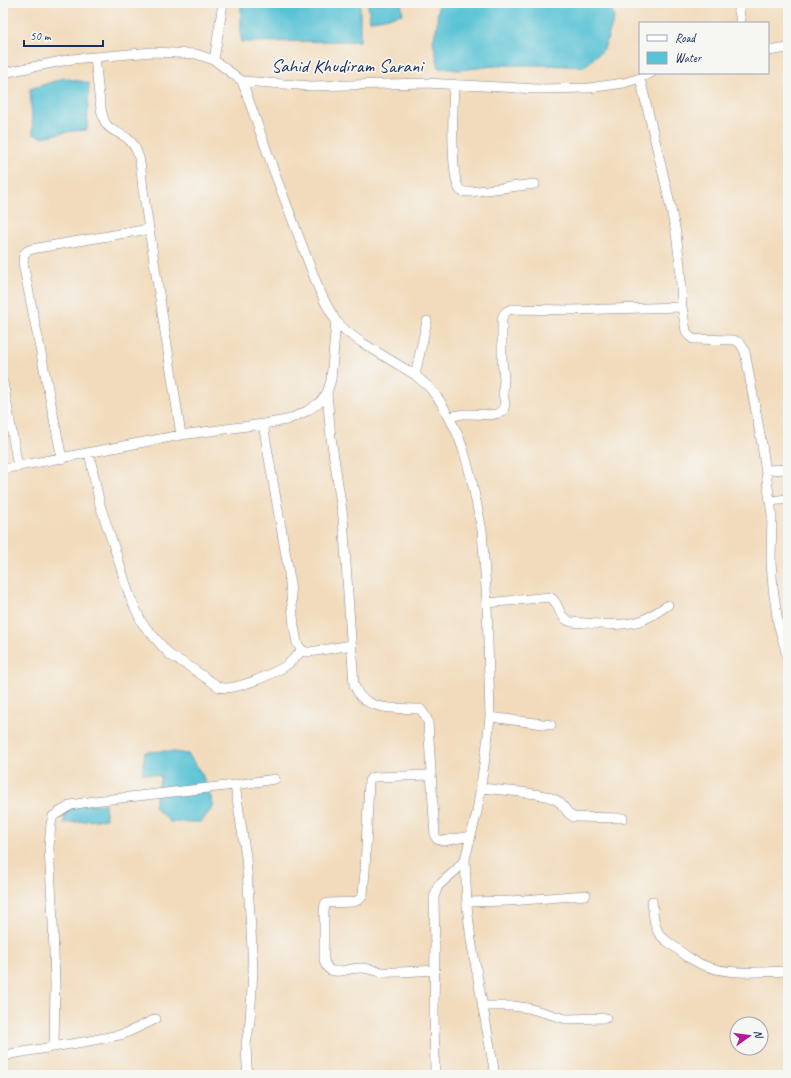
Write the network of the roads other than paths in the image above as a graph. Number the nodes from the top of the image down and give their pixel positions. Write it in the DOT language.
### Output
graph roads {
  1 [pos="223,3"];
  2 [pos="738,3"];
  3 [pos="741,22"];
  4 [pos="788,48"];
  5 [pos="769,51"];
  6 [pos="95,57"];
  7 [pos="214,60"];
  8 [pos="3,64"];
  9 [pos="6,73"];
  10 [pos="649,74"];
  11 [pos="640,78"];
  12 [pos="242,81"];
  13 [pos="454,84"];
  14 [pos="535,184"];
  15 [pos="149,229"];
  16 [pos="682,307"];
  17 [pos="336,321"];
  18 [pos="427,321"];
  19 [pos="416,375"];
  20 [pos="3,382"];
  21 [pos="327,393"];
  22 [pos="449,417"];
  23 [pos="263,424"];
  24 [pos="181,435"];
  25 [pos="89,453"];
  26 [pos="62,459"];
  27 [pos="18,467"];
  28 [pos="3,469"];
  29 [pos="788,469"];
  30 [pos="766,470"];
  31 [pos="788,499"];
  32 [pos="770,501"];
  33 [pos="487,603"];
  34 [pos="668,605"];
  35 [pos="784,627"];
  36 [pos="352,645"];
  37 [pos="302,650"];
  38 [pos="788,658"];
  39 [pos="490,717"];
  40 [pos="551,725"];
  41 [pos="431,775"];
  42 [pos="274,779"];
  43 [pos="235,785"];
  44 [pos="480,788"];
  45 [pos="623,818"];
  46 [pos="471,836"];
  47 [pos="465,859"];
  48 [pos="586,895"];
  49 [pos="652,901"];
  50 [pos="467,902"];
  51 [pos="435,970"];
  52 [pos="788,971"];
  53 [pos="482,1006"];
  54 [pos="606,1018"];
  55 [pos="156,1019"];
  56 [pos="54,1047"];
  57 [pos="3,1057"];
  58 [pos="248,1075"];
  59 [pos="435,1075"];
  60 [pos="495,1075"];
  1 -- 7 [label="street"];
  2 -- 3 [label="street"];
  4 -- 5 [label="street"];
  6 -- 7 [label="street"];
  6 -- 9 [label="street"];
  6 -- 15 [label="street"];
  7 -- 12 [label="street"];
  8 -- 9 [label="street"];
  10 -- 11 [label="street, Sahid Khudiram Sarani"];
  11 -- 13 [label="street, Sahid Khudiram Sarani"];
  11 -- 16 [label="street"];
  12 -- 13 [label="street, Sahid Khudiram Sarani"];
  12 -- 17 [label="street"];
  13 -- 14 [label="street"];
  15 -- 24 [label="street"];
  15 -- 26 [label="street"];
  16 -- 22 [label="street"];
  16 -- 30 [label="street"];
  17 -- 19 [label="street"];
  17 -- 21 [label="street"];
  18 -- 19 [label="street"];
  19 -- 22 [label="street"];
  20 -- 27 [label="street"];
  21 -- 23 [label="street"];
  21 -- 36 [label="street"];
  22 -- 33 [label="street"];
  23 -- 24 [label="street"];
  23 -- 37 [label="street"];
  24 -- 25 [label="street"];
  25 -- 26 [label="street"];
  25 -- 37 [label="street"];
  26 -- 27 [label="street"];
  27 -- 28 [label="street"];
  29 -- 30 [label="street"];
  30 -- 32 [label="street"];
  31 -- 32 [label="street"];
  32 -- 35 [label="street"];
  33 -- 34 [label="street"];
  33 -- 39 [label="street"];
  35 -- 38 [label="street"];
  36 -- 37 [label="street"];
  36 -- 41 [label="street"];
  39 -- 40 [label="street"];
  39 -- 44 [label="street"];
  41 -- 46 [label="street"];
  41 -- 51 [label="street"];
  42 -- 43 [label="street"];
  43 -- 56 [label="street"];
  43 -- 58 [label="street"];
  44 -- 45 [label="street"];
  44 -- 46 [label="street"];
  46 -- 47 [label="street"];
  47 -- 50 [label="street"];
  47 -- 51 [label="street"];
  48 -- 50 [label="street"];
  49 -- 52 [label="street"];
  50 -- 53 [label="street"];
  51 -- 59 [label="street"];
  53 -- 54 [label="street"];
  53 -- 60 [label="street"];
  55 -- 56 [label="street"];
  56 -- 57 [label="street"];
}
